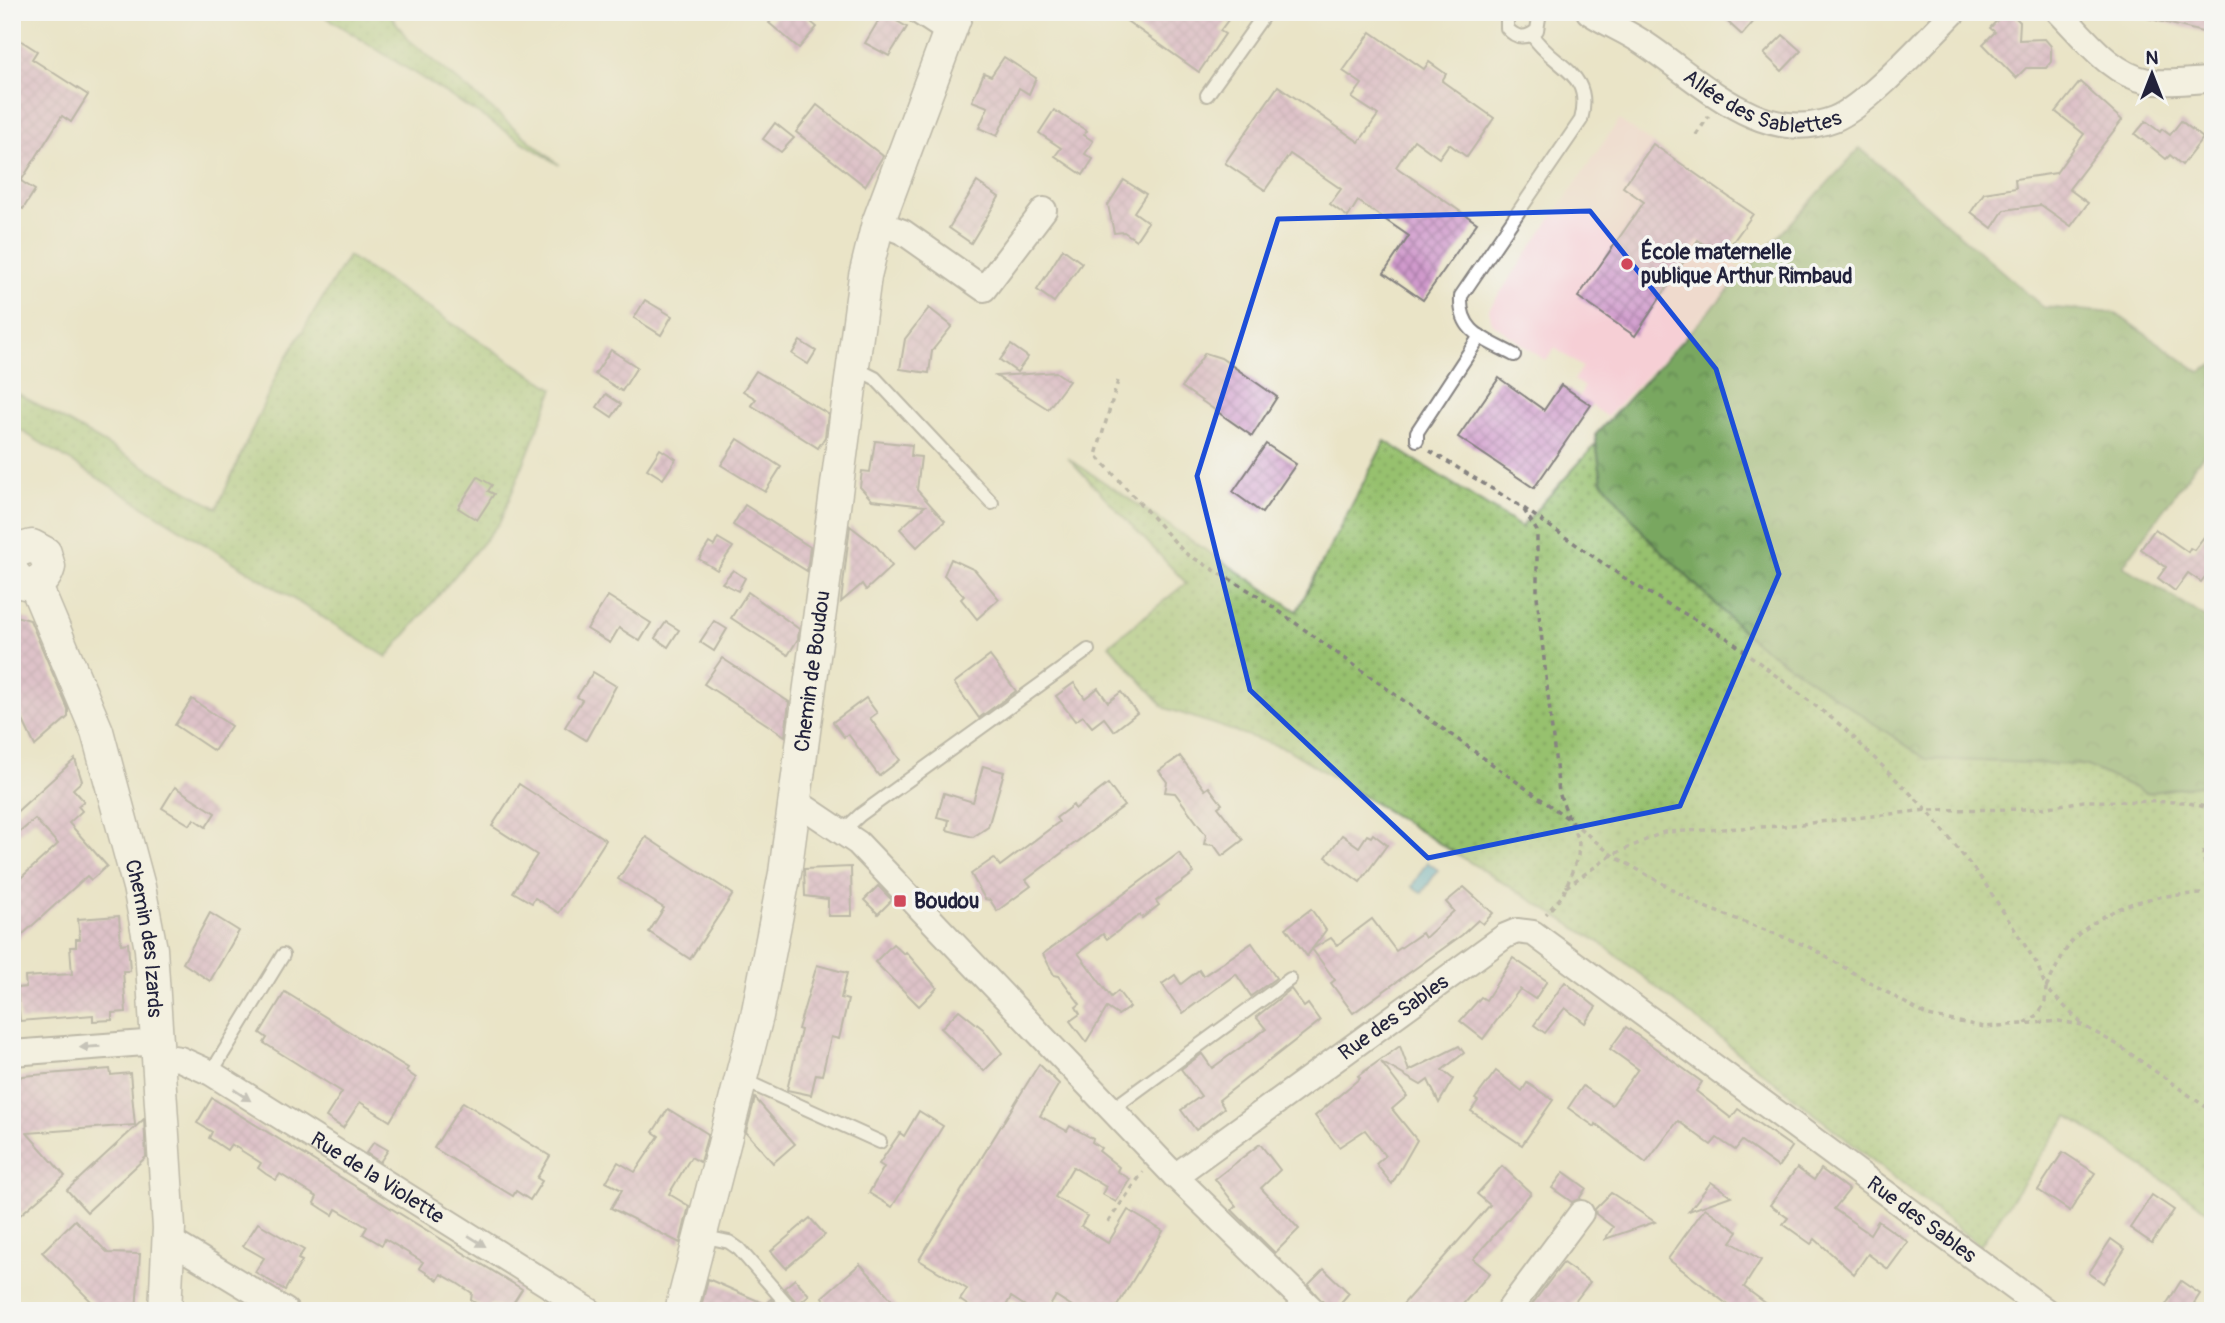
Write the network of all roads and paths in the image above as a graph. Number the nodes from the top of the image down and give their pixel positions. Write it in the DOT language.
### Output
graph roads {
  1 [pos="919,12"];
  2 [pos="1266,12"];
  3 [pos="1507,12"];
  4 [pos="1589,12"];
  5 [pos="1954,12"];
  6 [pos="2059,12"];
  7 [pos="1544,14"];
  8 [pos="957,19"];
  9 [pos="1532,35"];
  10 [pos="2213,80"];
  11 [pos="1207,95"];
  12 [pos="1044,210"];
  13 [pos="878,223"];
  14 [pos="1480,336"];
  15 [pos="1514,355"];
  16 [pos="852,367"];
  17 [pos="1118,382"];
  18 [pos="1417,440"];
  19 [pos="992,503"];
  20 [pos="1522,507"];
  21 [pos="17,565"];
  22 [pos="1088,650"];
  23 [pos="793,805"];
  24 [pos="2213,809"];
  25 [pos="1927,810"];
  26 [pos="2213,819"];
  27 [pos="1570,820"];
  28 [pos="843,831"];
  29 [pos="1612,855"];
  30 [pos="1566,887"];
  31 [pos="2212,894"];
  32 [pos="1533,933"];
  33 [pos="283,955"];
  34 [pos="1290,979"];
  35 [pos="2046,988"];
  36 [pos="2024,1025"];
  37 [pos="2082,1025"];
  38 [pos="159,1049"];
  39 [pos="12,1053"];
  40 [pos="211,1073"];
  41 [pos="741,1082"];
  42 [pos="1112,1109"];
  43 [pos="2213,1112"];
  44 [pos="880,1142"];
  45 [pos="1151,1168"];
  46 [pos="1175,1176"];
  47 [pos="1581,1213"];
  48 [pos="1108,1222"];
  49 [pos="701,1236"];
  50 [pos="169,1240"];
  51 [pos="165,1311"];
  52 [pos="286,1311"];
  53 [pos="590,1311"];
  54 [pos="681,1311"];
  55 [pos="793,1311"];
  56 [pos="1314,1311"];
  57 [pos="1508,1311"];
  58 [pos="2046,1311"];
  1 -- 8 [label="street"];
  2 -- 11 [label="lane"];
  3 -- 9 [label="lane"];
  4 -- 5 [label="street, Allée des Sablettes"];
  6 -- 10 [label="street"];
  7 -- 9 [label="lane"];
  8 -- 13 [label="street, Chemin de Boudou"];
  9 -- 14 [label="lane"];
  12 -- 13 [label="street"];
  13 -- 16 [label="street, Chemin de Boudou"];
  14 -- 15 [label="lane"];
  14 -- 18 [label="lane"];
  16 -- 19 [label="lane"];
  16 -- 23 [label="street, Chemin de Boudou"];
  17 -- 27 [label="path"];
  18 -- 20 [label="path"];
  20 -- 25 [label="path"];
  20 -- 27 [label="path"];
  21 -- 38 [label="street, Chemin des Izards"];
  22 -- 28 [label="lane"];
  23 -- 28 [label="street"];
  23 -- 41 [label="street, Chemin de Boudou"];
  24 -- 25 [label="path"];
  25 -- 29 [label="path"];
  25 -- 35 [label="path"];
  26 -- 31 [label="path"];
  27 -- 29 [label="path"];
  27 -- 30 [label="path"];
  28 -- 42 [label="street"];
  29 -- 30 [label="path"];
  29 -- 36 [label="path"];
  30 -- 32 [label="path"];
  31 -- 35 [label="path"];
  32 -- 46 [label="street, Rue des Sables"];
  32 -- 58 [label="street, Rue des Sables"];
  33 -- 40 [label="lane"];
  34 -- 42 [label="lane"];
  35 -- 36 [label="path"];
  35 -- 37 [label="path"];
  36 -- 37 [label="path"];
  37 -- 43 [label="path"];
  38 -- 39 [label="street, Rue de la Violette, one-way"];
  38 -- 40 [label="street, Rue de la Violette"];
  38 -- 50 [label="street, Chemin des Izards"];
  40 -- 53 [label="street, Rue de la Violette, one-way"];
  41 -- 44 [label="lane"];
  41 -- 49 [label="street, Chemin de Boudou"];
  42 -- 46 [label="street"];
  45 -- 48 [label="path"];
  46 -- 56 [label="street"];
  47 -- 57 [label="street"];
  49 -- 54 [label="street, Chemin de Boudou"];
  49 -- 55 [label="lane"];
  50 -- 51 [label="street, Chemin des Izards"];
  50 -- 52 [label="street"];
}
